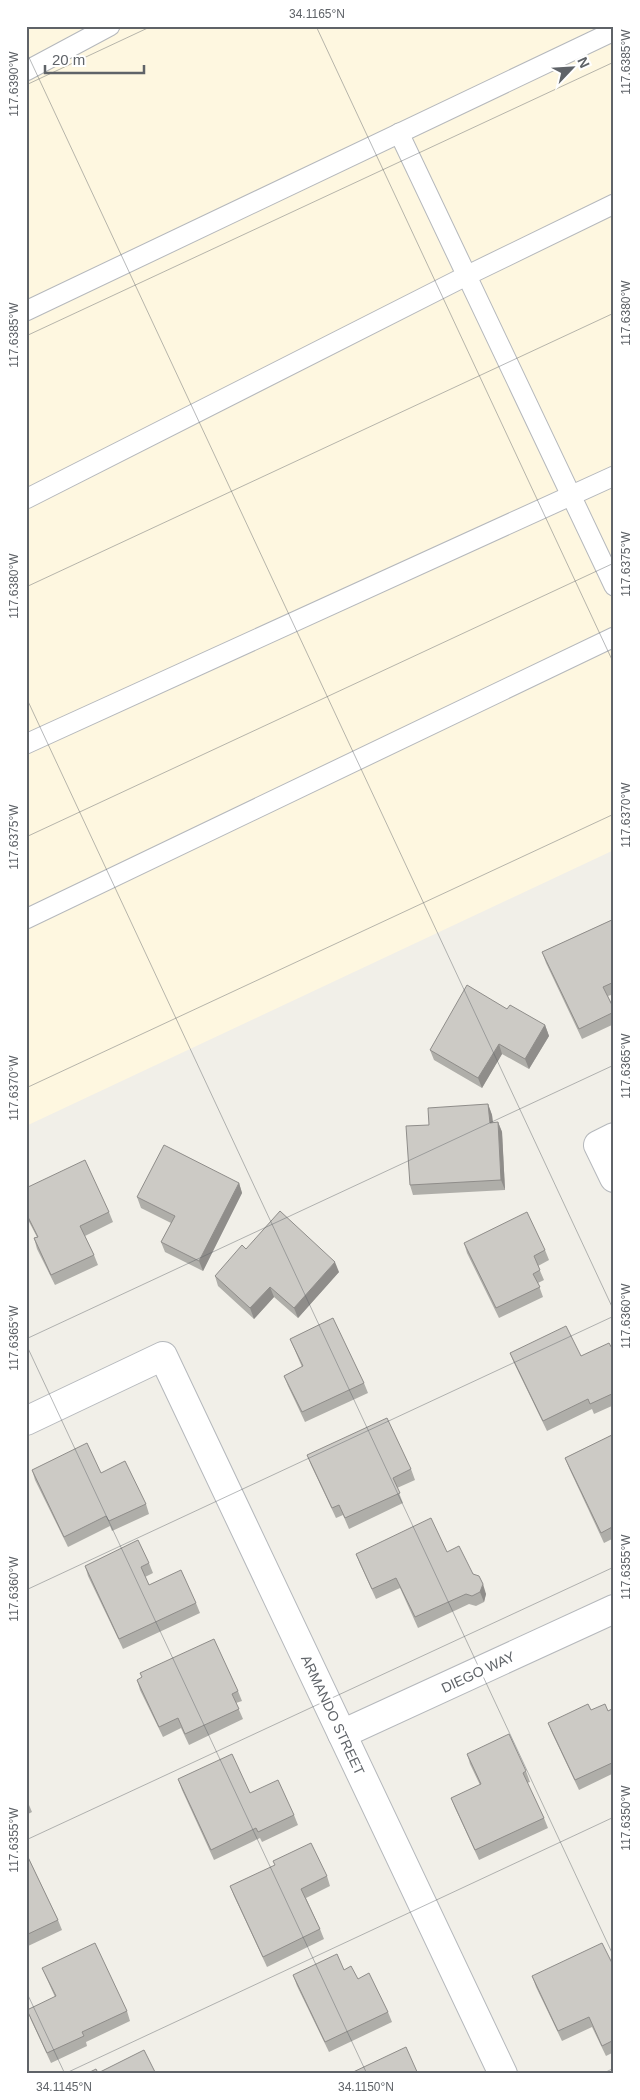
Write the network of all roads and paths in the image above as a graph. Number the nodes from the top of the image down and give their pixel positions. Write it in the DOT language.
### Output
graph roads {
  1 [pos="110,26"];
  2 [pos="614,31"];
  3 [pos="26,71"];
  4 [pos="399,134"];
  5 [pos="614,204"];
  6 [pos="466,276"];
  7 [pos="26,311"];
  8 [pos="614,476"];
  9 [pos="571,496"];
  10 [pos="26,499"];
  11 [pos="614,586"];
  12 [pos="614,637"];
  13 [pos="26,744"];
  14 [pos="26,919"];
  15 [pos="606,1141"];
  16 [pos="614,1178"];
  17 [pos="26,1421"];
  18 [pos="614,1609"];
  19 [pos="342,1734"];
  20 [pos="503,2074"];
  1 -- 3 [label="lane"];
  2 -- 4 [label="lane"];
  4 -- 6 [label="lane"];
  4 -- 7 [label="lane"];
  5 -- 6 [label="lane"];
  6 -- 9 [label="lane"];
  6 -- 10 [label="lane"];
  8 -- 9 [label="lane"];
  9 -- 11 [label="lane"];
  9 -- 13 [label="lane"];
  12 -- 14 [label="lane"];
  15 -- 16 [label="street"];
  17 -- 19 [label="street, ARMANDO STREET"];
  18 -- 19 [label="street, DIEGO WAY"];
  19 -- 20 [label="street, ARMANDO STREET"];
}
